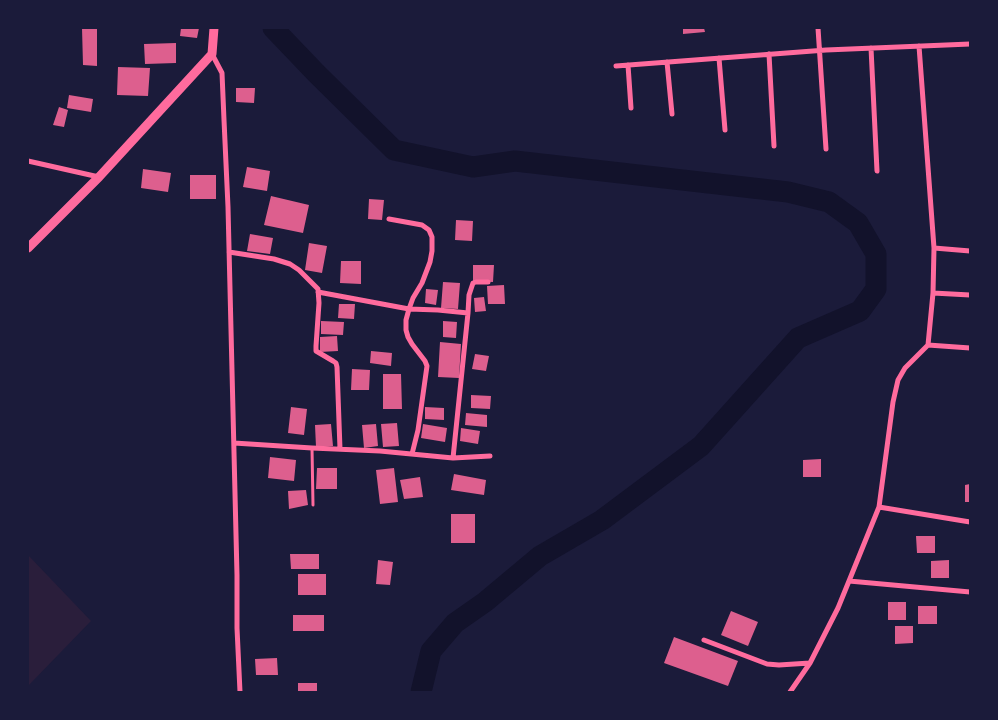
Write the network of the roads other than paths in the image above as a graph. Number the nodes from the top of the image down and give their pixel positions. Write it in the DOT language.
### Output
graph roads {
  1 [pos="214,28"];
  2 [pos="818,28"];
  3 [pos="970,44"];
  4 [pos="918,46"];
  5 [pos="871,48"];
  6 [pos="820,51"];
  7 [pos="212,54"];
  8 [pos="769,54"];
  9 [pos="719,58"];
  10 [pos="667,62"];
  11 [pos="628,65"];
  12 [pos="616,66"];
  13 [pos="631,108"];
  14 [pos="672,114"];
  15 [pos="725,130"];
  16 [pos="774,146"];
  17 [pos="826,149"];
  18 [pos="28,161"];
  19 [pos="877,171"];
  20 [pos="99,177"];
  21 [pos="389,219"];
  22 [pos="28,248"];
  23 [pos="934,248"];
  24 [pos="970,251"];
  25 [pos="229,252"];
  26 [pos="488,282"];
  27 [pos="318,292"];
  28 [pos="933,293"];
  29 [pos="970,295"];
  30 [pos="409,309"];
  31 [pos="468,313"];
  32 [pos="928,346"];
  33 [pos="970,348"];
  34 [pos="234,443"];
  35 [pos="312,448"];
  36 [pos="340,449"];
  37 [pos="412,454"];
  38 [pos="490,456"];
  39 [pos="453,458"];
  40 [pos="313,505"];
  41 [pos="879,507"];
  42 [pos="970,522"];
  43 [pos="849,582"];
  44 [pos="970,592"];
  45 [pos="704,640"];
  46 [pos="810,663"];
  47 [pos="240,692"];
  48 [pos="790,692"];
  1 -- 7 [label="main road"];
  2 -- 6 [label="street"];
  3 -- 4 [label="street"];
  4 -- 5 [label="street"];
  4 -- 23 [label="street"];
  5 -- 6 [label="street"];
  5 -- 19 [label="street"];
  6 -- 8 [label="street"];
  6 -- 17 [label="street"];
  7 -- 20 [label="main road"];
  7 -- 25 [label="street"];
  8 -- 9 [label="street"];
  8 -- 16 [label="street"];
  9 -- 10 [label="street"];
  9 -- 15 [label="street"];
  10 -- 11 [label="street"];
  10 -- 14 [label="street"];
  11 -- 12 [label="street"];
  11 -- 13 [label="street"];
  18 -- 20 [label="street"];
  20 -- 22 [label="main road"];
  21 -- 30 [label="street"];
  23 -- 24 [label="street"];
  23 -- 28 [label="street"];
  25 -- 27 [label="street"];
  25 -- 34 [label="street"];
  26 -- 31 [label="street"];
  27 -- 30 [label="street"];
  27 -- 36 [label="street"];
  28 -- 29 [label="street"];
  28 -- 32 [label="street"];
  30 -- 31 [label="street"];
  30 -- 37 [label="street"];
  31 -- 39 [label="street"];
  32 -- 33 [label="street"];
  32 -- 41 [label="street"];
  34 -- 35 [label="street"];
  34 -- 47 [label="street"];
  35 -- 36 [label="street"];
  35 -- 40 [label="lane"];
  36 -- 37 [label="street"];
  37 -- 39 [label="street"];
  38 -- 39 [label="street"];
  41 -- 42 [label="street"];
  41 -- 43 [label="street"];
  43 -- 44 [label="street"];
  43 -- 46 [label="street"];
  45 -- 46 [label="street"];
  46 -- 48 [label="street"];
}
